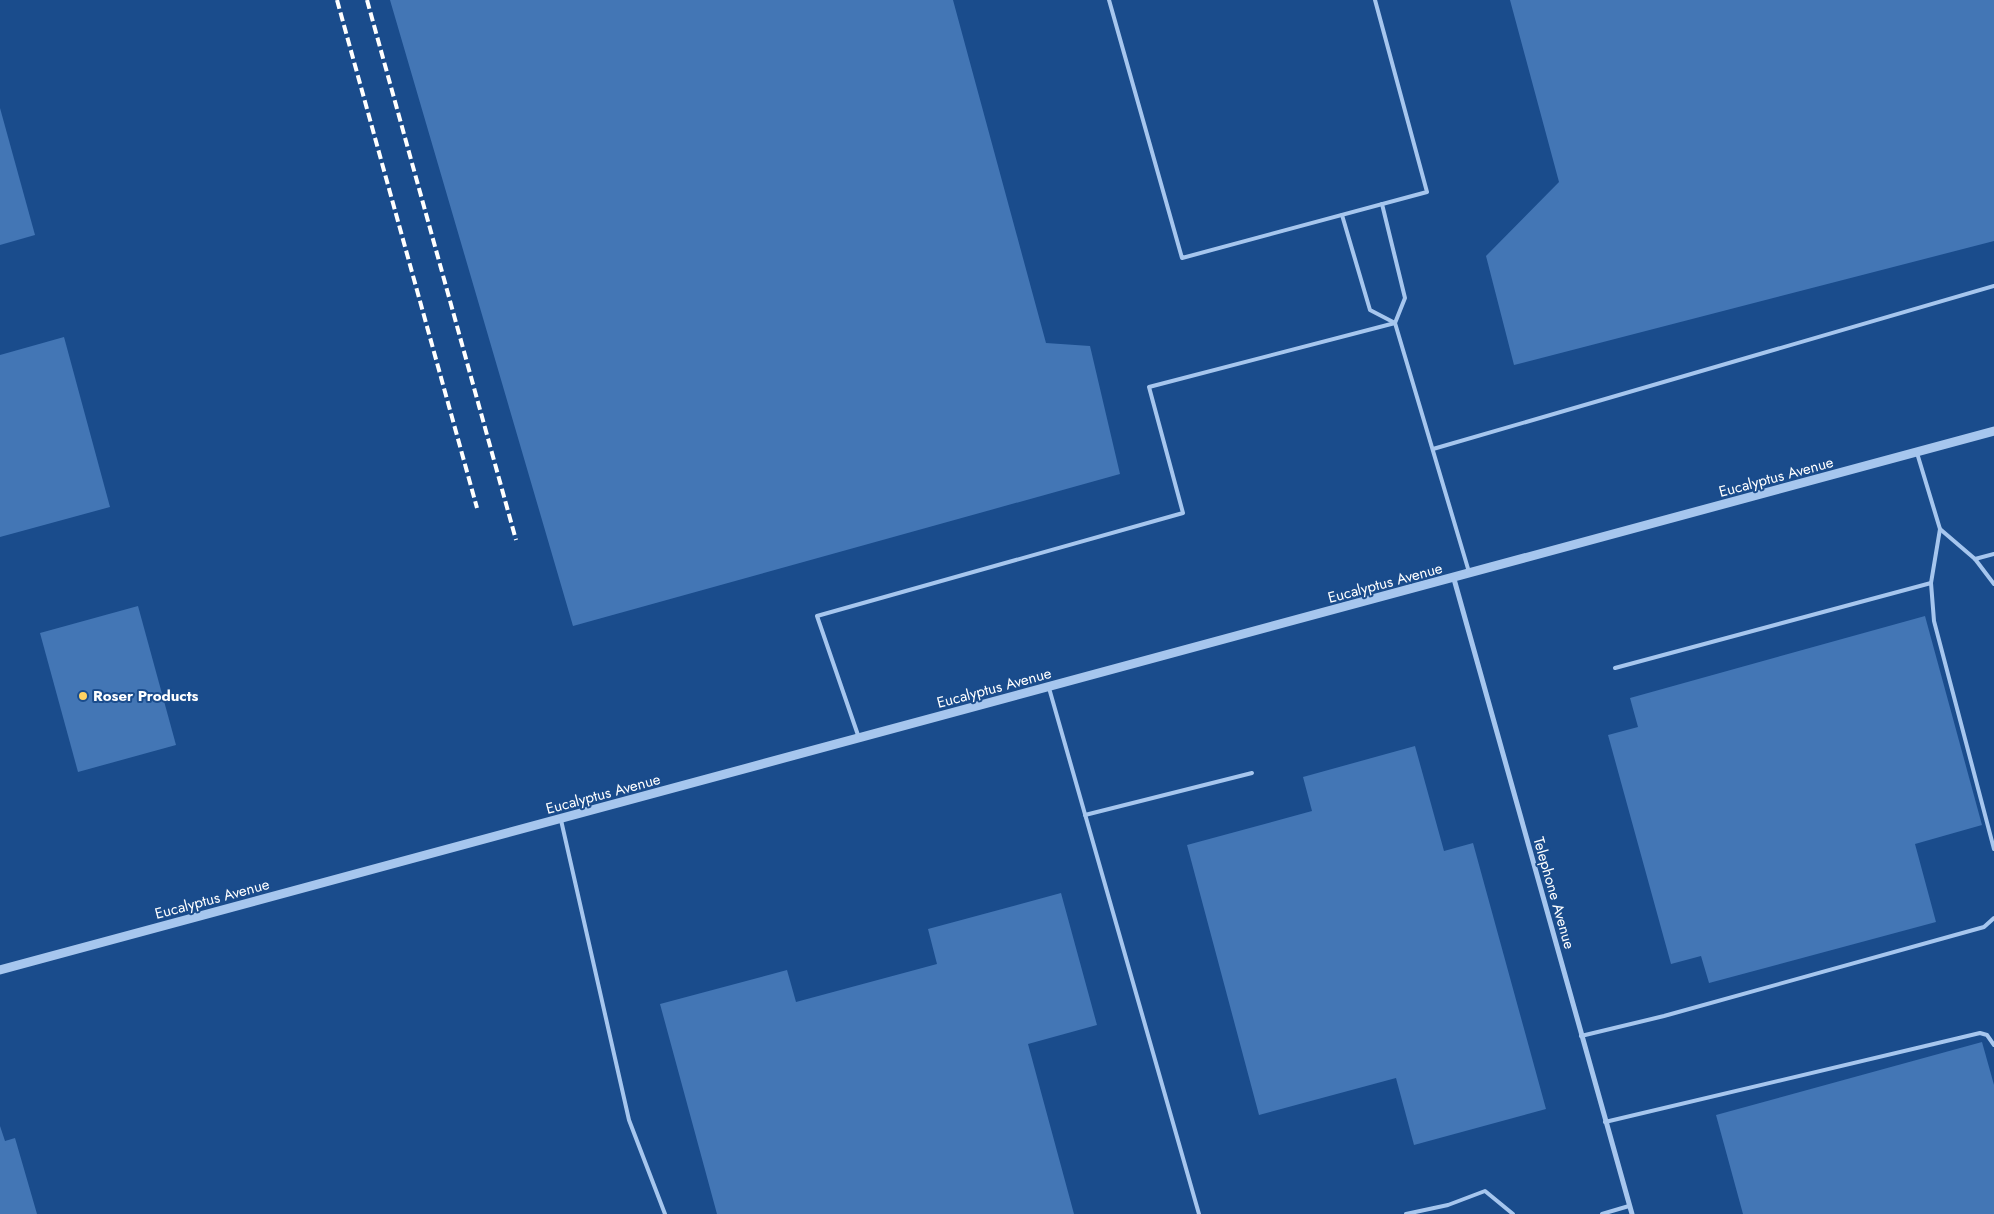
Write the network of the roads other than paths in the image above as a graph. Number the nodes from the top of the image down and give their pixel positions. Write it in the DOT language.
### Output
graph roads {
  1 [pos="1109,0"];
  2 [pos="1376,0"];
  3 [pos="1382,204"];
  4 [pos="1342,215"];
  5 [pos="1994,286"];
  6 [pos="1395,323"];
  7 [pos="1994,432"];
  8 [pos="1433,449"];
  9 [pos="1917,453"];
  10 [pos="1940,529"];
  11 [pos="1994,554"];
  12 [pos="1976,559"];
  13 [pos="1470,574"];
  14 [pos="1454,579"];
  15 [pos="1931,583"];
  16 [pos="1994,584"];
  17 [pos="1614,668"];
  18 [pos="1049,688"];
  19 [pos="859,739"];
  20 [pos="1252,773"];
  21 [pos="1085,815"];
  22 [pos="561,820"];
  23 [pos="1994,849"];
  24 [pos="1994,918"];
  25 [pos="0,970"];
  26 [pos="1581,1036"];
  27 [pos="1994,1045"];
  28 [pos="1605,1122"];
  29 [pos="1629,1206"];
  30 [pos="665,1214"];
  31 [pos="1199,1214"];
  32 [pos="1406,1214"];
  33 [pos="1513,1214"];
  34 [pos="1602,1214"];
  35 [pos="1632,1214"];
  1 -- 4 [label="lane"];
  2 -- 3 [label="lane"];
  3 -- 4 [label="lane"];
  3 -- 6 [label="lane"];
  4 -- 6 [label="lane"];
  5 -- 8 [label="lane"];
  6 -- 8 [label="lane"];
  6 -- 19 [label="lane"];
  7 -- 9 [label="street, Eucalyptus Avenue"];
  8 -- 13 [label="lane"];
  9 -- 10 [label="lane"];
  9 -- 13 [label="street, Eucalyptus Avenue"];
  10 -- 12 [label="lane"];
  10 -- 15 [label="lane"];
  11 -- 12 [label="lane"];
  12 -- 16 [label="lane"];
  13 -- 14 [label="street, Eucalyptus Avenue"];
  14 -- 18 [label="street, Eucalyptus Avenue"];
  14 -- 26 [label="street, Telephone Avenue"];
  15 -- 17 [label="lane"];
  15 -- 23 [label="lane"];
  18 -- 19 [label="street, Eucalyptus Avenue"];
  18 -- 21 [label="lane"];
  19 -- 22 [label="street, Eucalyptus Avenue"];
  20 -- 21 [label="lane"];
  21 -- 31 [label="lane"];
  22 -- 25 [label="street, Eucalyptus Avenue"];
  22 -- 30 [label="lane"];
  24 -- 26 [label="lane"];
  26 -- 28 [label="street, Telephone Avenue"];
  27 -- 28 [label="lane"];
  28 -- 29 [label="street, Telephone Avenue"];
  29 -- 34 [label="lane"];
  29 -- 35 [label="street, Telephone Avenue"];
  32 -- 33 [label="lane"];
}
